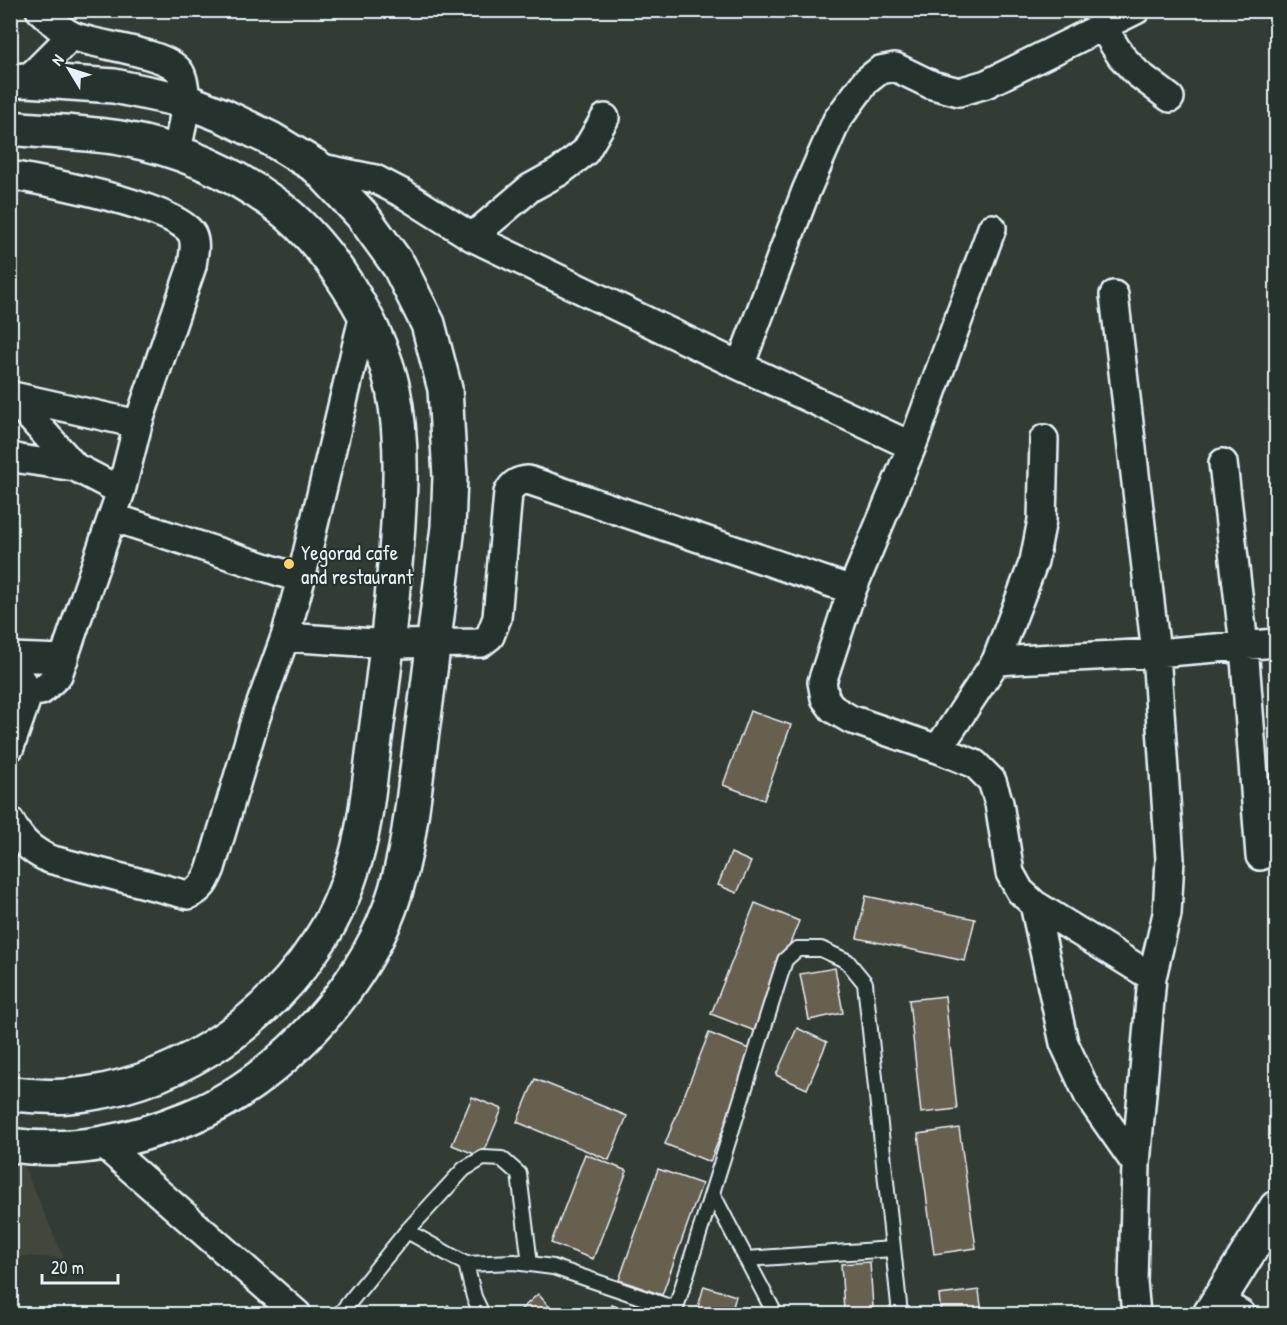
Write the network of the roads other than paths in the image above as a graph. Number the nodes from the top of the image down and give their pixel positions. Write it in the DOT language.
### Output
graph roads {
  1 [pos="40,10"];
  2 [pos="1136,10"];
  3 [pos="1102,26"];
  4 [pos="71,36"];
  5 [pos="19,81"];
  6 [pos="1170,98"];
  7 [pos="186,101"];
  8 [pos="605,118"];
  9 [pos="10,128"];
  10 [pos="177,152"];
  11 [pos="317,167"];
  12 [pos="10,175"];
  13 [pos="992,228"];
  14 [pos="472,237"];
  15 [pos="1114,296"];
  16 [pos="364,314"];
  17 [pos="740,366"];
  18 [pos="12,395"];
  19 [pos="138,424"];
  20 [pos="1044,439"];
  21 [pos="912,446"];
  22 [pos="10,456"];
  23 [pos="1222,463"];
  24 [pos="75,467"];
  25 [pos="121,490"];
  26 [pos="112,517"];
  27 [pos="301,579"];
  28 [pos="852,590"];
  29 [pos="285,638"];
  30 [pos="1276,643"];
  31 [pos="389,644"];
  32 [pos="433,645"];
  33 [pos="1244,646"];
  34 [pos="1156,653"];
  35 [pos="10,657"];
  36 [pos="64,659"];
  37 [pos="996,660"];
  38 [pos="10,664"];
  39 [pos="29,692"];
  40 [pos="10,747"];
  41 [pos="938,749"];
  42 [pos="10,821"];
  43 [pos="1260,856"];
  44 [pos="1034,904"];
  45 [pos="1152,977"];
  46 [pos="10,1094"];
  47 [pos="103,1144"];
  48 [pos="10,1145"];
  49 [pos="1136,1164"];
  50 [pos="712,1193"];
  51 [pos="1276,1208"];
  52 [pos="407,1231"];
  53 [pos="893,1249"];
  54 [pos="746,1259"];
  55 [pos="466,1264"];
  56 [pos="530,1264"];
  57 [pos="1223,1310"];
  58 [pos="675,1312"];
  59 [pos="297,1314"];
  60 [pos="340,1314"];
  61 [pos="482,1314"];
  62 [pos="775,1314"];
  63 [pos="900,1314"];
  64 [pos="1136,1314"];
  1 -- 4 [label="street"];
  2 -- 3 [label="street"];
  3 -- 6 [label="street"];
  3 -- 17 [label="street"];
  4 -- 5 [label="street"];
  4 -- 7 [label="street"];
  5 -- 7 [label="main road"];
  7 -- 10 [label="street"];
  7 -- 11 [label="main road"];
  8 -- 14 [label="street"];
  9 -- 10 [label="main road"];
  10 -- 16 [label="main road"];
  11 -- 14 [label="street"];
  11 -- 32 [label="main road"];
  12 -- 19 [label="street"];
  13 -- 21 [label="street"];
  14 -- 17 [label="street"];
  15 -- 34 [label="street"];
  16 -- 27 [label="street"];
  16 -- 31 [label="main road"];
  17 -- 21 [label="street"];
  18 -- 19 [label="street"];
  18 -- 24 [label="street"];
  19 -- 25 [label="street"];
  20 -- 37 [label="street"];
  21 -- 28 [label="street"];
  22 -- 24 [label="street"];
  23 -- 33 [label="street"];
  24 -- 25 [label="street"];
  25 -- 26 [label="street"];
  26 -- 27 [label="street"];
  26 -- 36 [label="street"];
  27 -- 29 [label="street"];
  28 -- 32 [label="street"];
  28 -- 41 [label="street"];
  29 -- 31 [label="street"];
  29 -- 42 [label="street"];
  30 -- 33 [label="street"];
  31 -- 32 [label="street"];
  31 -- 46 [label="main road"];
  32 -- 47 [label="main road"];
  33 -- 34 [label="street"];
  33 -- 43 [label="street"];
  34 -- 37 [label="street"];
  34 -- 45 [label="street"];
  35 -- 36 [label="street"];
  36 -- 39 [label="street"];
  37 -- 41 [label="street"];
  38 -- 39 [label="street"];
  39 -- 40 [label="street"];
  41 -- 44 [label="street"];
  44 -- 45 [label="street"];
  44 -- 49 [label="street"];
  45 -- 49 [label="street"];
  47 -- 48 [label="main road"];
  47 -- 59 [label="street"];
  49 -- 64 [label="street"];
  50 -- 53 [label="lane"];
  50 -- 54 [label="lane"];
  50 -- 58 [label="lane"];
  51 -- 57 [label="main road"];
  52 -- 55 [label="lane"];
  52 -- 56 [label="lane"];
  52 -- 60 [label="lane"];
  53 -- 54 [label="lane"];
  53 -- 63 [label="lane"];
  54 -- 62 [label="lane"];
  55 -- 56 [label="lane"];
  55 -- 61 [label="lane"];
  56 -- 58 [label="lane"];
}
